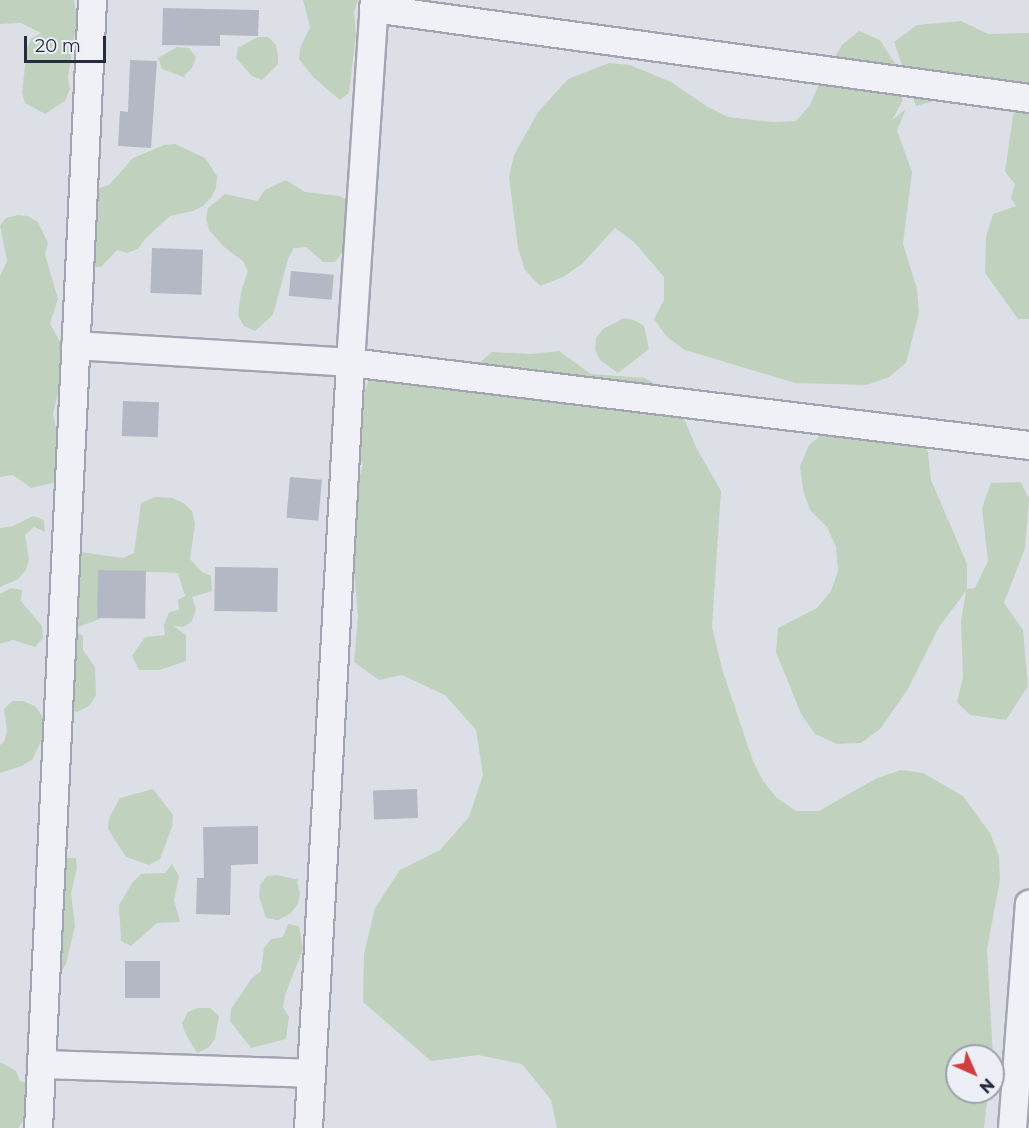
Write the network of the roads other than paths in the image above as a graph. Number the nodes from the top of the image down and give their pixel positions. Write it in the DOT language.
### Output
graph roads {
  1 [pos="92,0"];
  2 [pos="374,4"];
  3 [pos="1029,98"];
  4 [pos="75,345"];
  5 [pos="350,362"];
  6 [pos="1029,445"];
  7 [pos="1029,904"];
  8 [pos="41,1064"];
  9 [pos="310,1073"];
  10 [pos="1018,1118"];
  11 [pos="38,1128"];
  12 [pos="308,1128"];
  1 -- 4 [label="street"];
  2 -- 3 [label="street"];
  2 -- 5 [label="street"];
  4 -- 5 [label="street"];
  4 -- 8 [label="street"];
  5 -- 6 [label="street"];
  5 -- 9 [label="street"];
  7 -- 10 [label="street"];
  8 -- 9 [label="street"];
  8 -- 11 [label="street"];
  9 -- 12 [label="street"];
}
